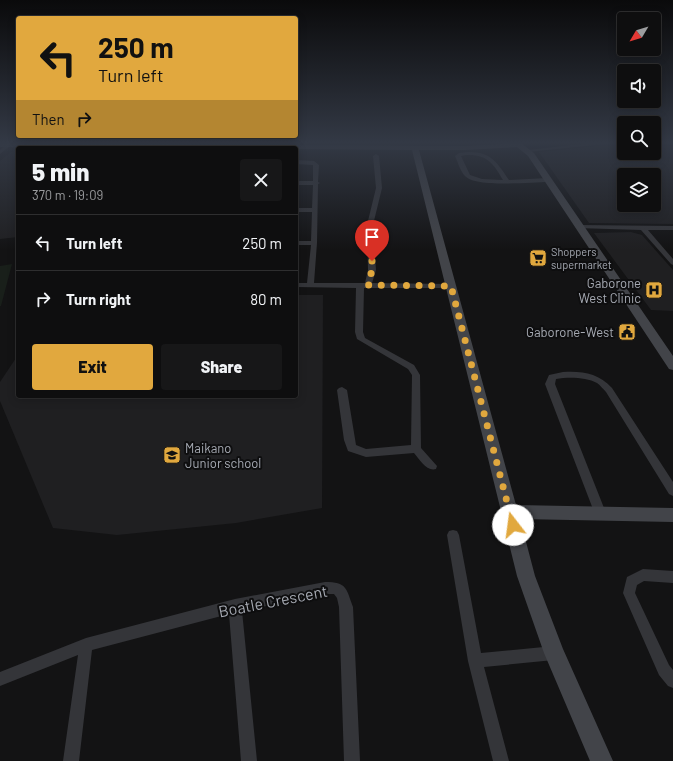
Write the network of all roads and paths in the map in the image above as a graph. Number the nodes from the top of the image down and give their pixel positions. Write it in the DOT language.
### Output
graph roads {
  1 [pos="317,179"];
  2 [pos="378,179"];
  3 [pos="423,179"];
  4 [pos="474,179"];
  5 [pos="505,179"];
  6 [pos="548,180"];
  7 [pos="507,181"];
  8 [pos="298,183"];
  9 [pos="317,183"];
  10 [pos="298,210"];
  11 [pos="315,210"];
  12 [pos="579,227"];
  13 [pos="642,227"];
  14 [pos="673,228"];
  15 [pos="298,243"];
  16 [pos="314,243"];
  17 [pos="673,263"];
  18 [pos="298,285"];
  19 [pos="310,285"];
  20 [pos="364,285"];
  21 [pos="451,286"];
  22 [pos="673,366"];
  23 [pos="342,390"];
  24 [pos="416,449"];
  25 [pos="432,466"];
  26 [pos="673,491"];
  27 [pos="509,512"];
  28 [pos="600,513"];
  29 [pos="673,515"];
  30 [pos="453,535"];
  31 [pos="673,577"];
  32 [pos="235,606"];
  33 [pos="86,645"];
  34 [pos="554,653"];
  35 [pos="475,661"];
  36 [pos="0,679"];
  37 [pos="673,681"];
  38 [pos="72,761"];
  39 [pos="249,761"];
  40 [pos="352,761"];
  41 [pos="501,761"];
  42 [pos="602,761"];
  1 -- 9 [label="street"];
  2 -- 20 [label="street"];
  3 -- 21 [label="street"];
  4 -- 7 [label="street"];
  5 -- 7 [label="street"];
  6 -- 7 [label="street"];
  6 -- 12 [label="street"];
  8 -- 9 [label="street"];
  9 -- 11 [label="street"];
  10 -- 11 [label="street"];
  11 -- 16 [label="street"];
  12 -- 13 [label="street"];
  12 -- 22 [label="street"];
  13 -- 14 [label="street"];
  13 -- 17 [label="street"];
  15 -- 16 [label="street"];
  16 -- 19 [label="street"];
  18 -- 19 [label="street"];
  19 -- 20 [label="street"];
  20 -- 21 [label="street"];
  20 -- 24 [label="street"];
  21 -- 27 [label="street"];
  23 -- 24 [label="street"];
  24 -- 25 [label="street"];
  26 -- 28 [label="street"];
  27 -- 28 [label="street"];
  27 -- 34 [label="street"];
  28 -- 29 [label="street"];
  30 -- 35 [label="street"];
  31 -- 37 [label="street"];
  32 -- 33 [label="street, Boatle Crescent"];
  32 -- 39 [label="street"];
  32 -- 40 [label="street, Boatle Crescent"];
  33 -- 36 [label="street, Boatle Crescent"];
  33 -- 38 [label="street"];
  34 -- 35 [label="street"];
  34 -- 42 [label="street"];
  35 -- 41 [label="street"];
}
